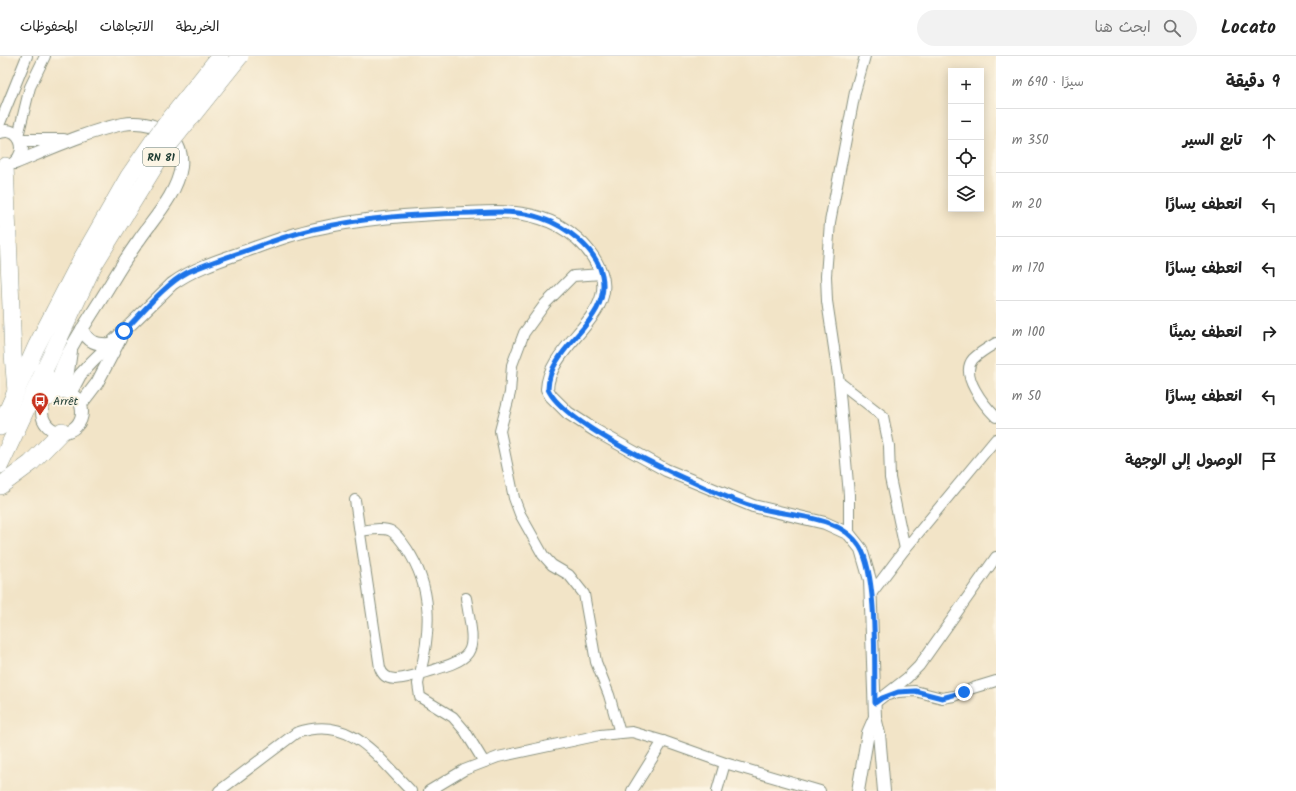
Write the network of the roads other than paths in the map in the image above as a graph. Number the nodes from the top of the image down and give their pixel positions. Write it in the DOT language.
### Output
graph roads {
  1 [pos="27,56"];
  2 [pos="44,56"];
  3 [pos="220,56"];
  4 [pos="240,56"];
  5 [pos="865,56"];
  6 [pos="0,122"];
  7 [pos="0,132"];
  8 [pos="19,138"];
  9 [pos="73,140"];
  10 [pos="7,164"];
  11 [pos="87,263"];
  12 [pos="602,274"];
  13 [pos="82,329"];
  14 [pos="124,331"];
  15 [pos="996,342"];
  16 [pos="110,344"];
  17 [pos="43,370"];
  18 [pos="839,382"];
  19 [pos="16,391"];
  20 [pos="59,394"];
  21 [pos="81,404"];
  22 [pos="996,417"];
  23 [pos="0,427"];
  24 [pos="62,431"];
  25 [pos="996,439"];
  26 [pos="0,465"];
  27 [pos="0,486"];
  28 [pos="356,500"];
  29 [pos="360,531"];
  30 [pos="849,534"];
  31 [pos="905,549"];
  32 [pos="996,557"];
  33 [pos="871,594"];
  34 [pos="466,598"];
  35 [pos="420,674"];
  36 [pos="996,681"];
  37 [pos="878,701"];
  38 [pos="875,717"];
  39 [pos="620,733"];
  40 [pos="663,741"];
  41 [pos="484,762"];
  42 [pos="726,763"];
  43 [pos="219,791"];
  44 [pos="411,791"];
  45 [pos="429,791"];
  46 [pos="632,791"];
  47 [pos="717,791"];
  48 [pos="820,791"];
  49 [pos="858,791"];
  50 [pos="884,791"];
  1 -- 6 [label="street"];
  2 -- 8 [label="street"];
  3 -- 11 [label="highway, RN 81, bridge"];
  4 -- 11 [label="highway, RN 81, bridge"];
  5 -- 18 [label="street"];
  7 -- 8 [label="street"];
  8 -- 9 [label="street"];
  8 -- 10 [label="street"];
  9 -- 10 [label="street"];
  9 -- 13 [label="street"];
  10 -- 19 [label="highway"];
  11 -- 17 [label="highway, RN 81"];
  11 -- 19 [label="highway, RN 81"];
  12 -- 14 [label="street"];
  12 -- 30 [label="street"];
  12 -- 39 [label="street"];
  13 -- 16 [label="street"];
  13 -- 20 [label="street"];
  14 -- 16 [label="street"];
  14 -- 21 [label="street"];
  15 -- 22 [label="street"];
  16 -- 20 [label="street"];
  17 -- 20 [label="highway"];
  17 -- 26 [label="highway, RN 81"];
  18 -- 30 [label="street"];
  18 -- 31 [label="street"];
  19 -- 23 [label="highway, RN 81"];
  20 -- 21 [label="street"];
  20 -- 24 [label="street"];
  21 -- 24 [label="street"];
  24 -- 27 [label="highway"];
  25 -- 31 [label="street"];
  28 -- 29 [label="street"];
  29 -- 35 [label="street"];
  29 -- 35 [label="street"];
  30 -- 33 [label="street"];
  31 -- 33 [label="street"];
  32 -- 37 [label="street"];
  33 -- 37 [label="street"];
  34 -- 35 [label="street"];
  35 -- 41 [label="street"];
  36 -- 37 [label="street"];
  37 -- 38 [label="street"];
  38 -- 49 [label="street"];
  38 -- 50 [label="street"];
  39 -- 40 [label="street"];
  39 -- 41 [label="street"];
  40 -- 42 [label="street"];
  40 -- 46 [label="street"];
  41 -- 45 [label="street"];
  42 -- 47 [label="street"];
  42 -- 48 [label="street"];
  43 -- 44 [label="street"];
}
